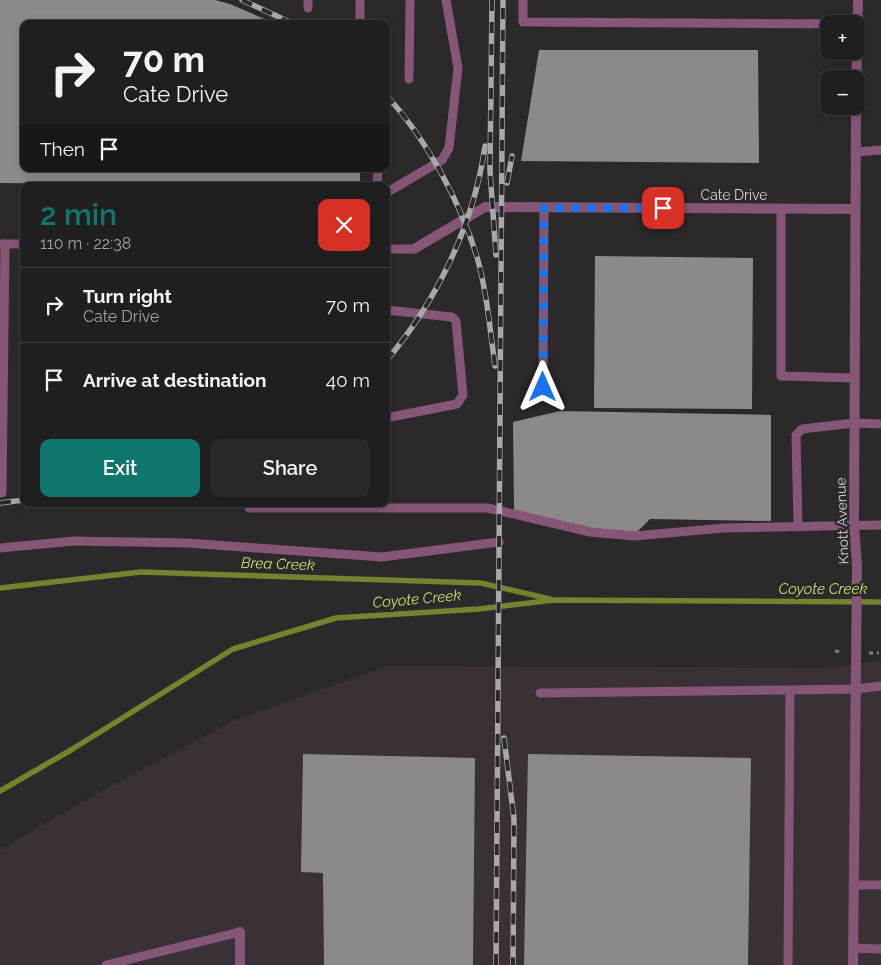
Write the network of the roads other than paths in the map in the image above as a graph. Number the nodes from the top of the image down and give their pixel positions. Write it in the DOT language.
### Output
graph roads {
  1 [pos="360,0"];
  2 [pos="410,0"];
  3 [pos="446,0"];
  4 [pos="523,0"];
  5 [pos="858,0"];
  6 [pos="857,15"];
  7 [pos="360,20"];
  8 [pos="820,24"];
  9 [pos="409,79"];
  10 [pos="856,115"];
  11 [pos="881,150"];
  12 [pos="856,152"];
  13 [pos="390,192"];
  14 [pos="544,208"];
  15 [pos="781,208"];
  16 [pos="855,209"];
  17 [pos="3,244"];
  18 [pos="20,244"];
  19 [pos="390,249"];
  20 [pos="414,250"];
  21 [pos="390,310"];
  22 [pos="854,378"];
  23 [pos="543,387"];
  24 [pos="390,417"];
  25 [pos="854,423"];
  26 [pos="881,424"];
  27 [pos="2,493"];
  28 [pos="249,508"];
  29 [pos="881,525"];
  30 [pos="798,526"];
  31 [pos="854,526"];
  32 [pos="500,542"];
  33 [pos="0,548"];
  34 [pos="881,686"];
  35 [pos="856,689"];
  36 [pos="790,690"];
  37 [pos="540,693"];
  38 [pos="853,885"];
  39 [pos="881,885"];
  40 [pos="240,932"];
  41 [pos="853,948"];
  42 [pos="881,949"];
  43 [pos="106,965"];
  44 [pos="240,965"];
  45 [pos="788,965"];
  46 [pos="853,965"];
  1 -- 7 [label="lane"];
  2 -- 9 [label="lane"];
  3 -- 13 [label="lane"];
  4 -- 8 [label="lane"];
  5 -- 6 [label="street"];
  10 -- 12 [label="street, Knott Avenue"];
  11 -- 12 [label="lane"];
  12 -- 16 [label="street, Knott Avenue"];
  14 -- 15 [label="street, Cate Drive"];
  14 -- 20 [label="street, Cate Drive"];
  14 -- 23 [label="lane"];
  15 -- 16 [label="street, Cate Drive"];
  15 -- 22 [label="lane"];
  16 -- 22 [label="street, Knott Avenue"];
  17 -- 18 [label="lane"];
  17 -- 27 [label="lane"];
  19 -- 20 [label="lane"];
  21 -- 24 [label="lane"];
  22 -- 25 [label="street, Knott Avenue"];
  25 -- 26 [label="lane"];
  25 -- 30 [label="lane"];
  25 -- 31 [label="street, Knott Avenue"];
  28 -- 30 [label="lane"];
  29 -- 31 [label="lane"];
  30 -- 31 [label="lane"];
  31 -- 35 [label="street, Knott Avenue"];
  32 -- 33 [label="lane"];
  34 -- 35 [label="lane"];
  35 -- 36 [label="lane"];
  35 -- 38 [label="street, Knott Avenue"];
  36 -- 37 [label="lane"];
  36 -- 45 [label="lane"];
  38 -- 39 [label="lane"];
  38 -- 41 [label="street, Knott Avenue"];
  40 -- 43 [label="lane"];
  40 -- 44 [label="street"];
  41 -- 42 [label="lane"];
  41 -- 46 [label="street, Knott Avenue"];
}
